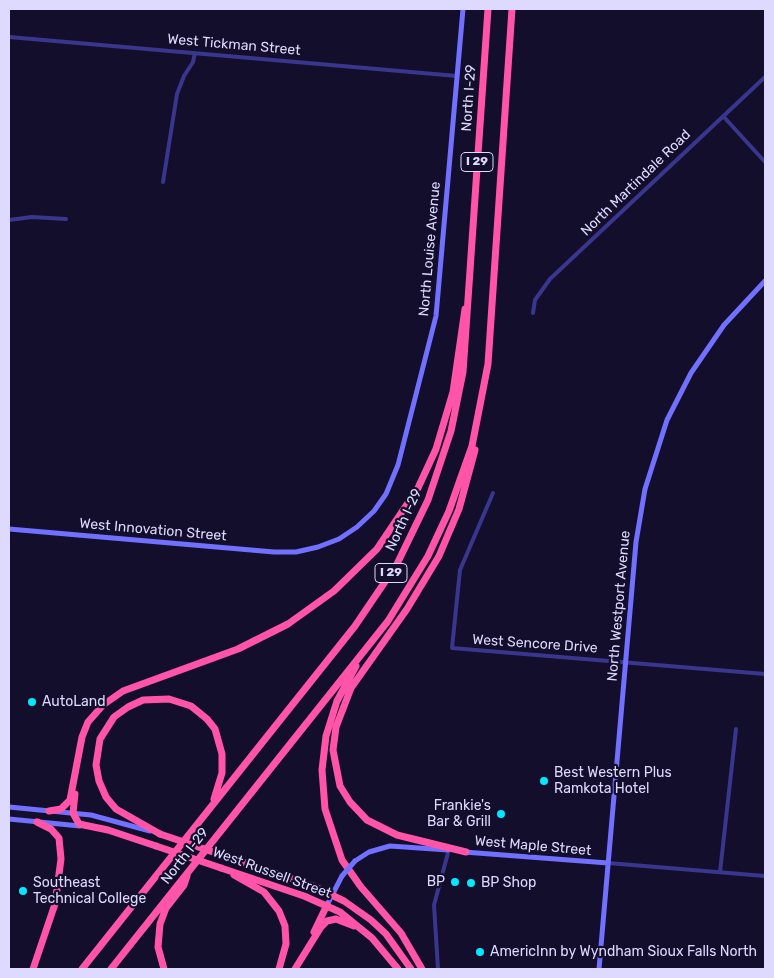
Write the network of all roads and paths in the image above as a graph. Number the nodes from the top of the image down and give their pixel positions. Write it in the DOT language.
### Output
graph roads {
  1 [pos="463,9"];
  2 [pos="484,9"];
  3 [pos="488,9"];
  4 [pos="513,9"];
  5 [pos="486,29"];
  6 [pos="9,37"];
  7 [pos="195,53"];
  8 [pos="457,76"];
  9 [pos="765,77"];
  10 [pos="723,116"];
  11 [pos="765,162"];
  12 [pos="163,182"];
  13 [pos="66,219"];
  14 [pos="9,220"];
  15 [pos="765,281"];
  16 [pos="469,295"];
  17 [pos="533,313"];
  18 [pos="476,433"];
  19 [pos="493,493"];
  20 [pos="9,529"];
  21 [pos="296,552"];
  22 [pos="378,633"];
  23 [pos="626,662"];
  24 [pos="765,674"];
  25 [pos="736,729"];
  26 [pos="79,754"];
  27 [pos="212,805"];
  28 [pos="9,807"];
  29 [pos="49,811"];
  30 [pos="73,813"];
  31 [pos="9,819"];
  32 [pos="17,820"];
  33 [pos="37,822"];
  34 [pos="9,825"];
  35 [pos="88,827"];
  36 [pos="160,834"];
  37 [pos="449,849"];
  38 [pos="466,852"];
  39 [pos="608,863"];
  40 [pos="220,868"];
  41 [pos="190,869"];
  42 [pos="720,872"];
  43 [pos="765,876"];
  44 [pos="332,894"];
  45 [pos="327,905"];
  46 [pos="362,928"];
  47 [pos="33,969"];
  48 [pos="82,969"];
  49 [pos="111,969"];
  50 [pos="164,969"];
  51 [pos="279,969"];
  52 [pos="295,969"];
  53 [pos="398,969"];
  54 [pos="411,969"];
  55 [pos="422,969"];
  56 [pos="438,969"];
  57 [pos="599,969"];
  1 -- 8 [label="street, North Louise Avenue"];
  2 -- 5 [label="highway"];
  3 -- 5 [label="highway, North I-29 / I 29"];
  4 -- 18 [label="highway, North I-29 / I 29"];
  5 -- 16 [label="highway, North I-29 / I 29"];
  6 -- 7 [label="street, West Tickman Street"];
  7 -- 8 [label="street, West Tickman Street"];
  7 -- 12 [label="street"];
  8 -- 21 [label="street, North Louise Avenue"];
  9 -- 10 [label="street, North Martindale Road"];
  10 -- 11 [label="street"];
  10 -- 17 [label="street, North Martindale Road"];
  13 -- 14 [label="street"];
  15 -- 23 [label="street, North Westport Avenue"];
  16 -- 26 [label="highway"];
  16 -- 27 [label="highway, North I-29 / I 29"];
  18 -- 22 [label="highway, North I-29 / I 29"];
  18 -- 37 [label="highway"];
  19 -- 23 [label="street, West Sencore Drive"];
  20 -- 21 [label="street, West Innovation Street"];
  22 -- 41 [label="highway, North I-29 / I 29"];
  22 -- 55 [label="highway"];
  23 -- 24 [label="street, West Sencore Drive"];
  23 -- 39 [label="street, North Westport Avenue"];
  25 -- 42 [label="street"];
  26 -- 29 [label="highway"];
  26 -- 30 [label="highway"];
  27 -- 36 [label="highway, West Russell Street"];
  27 -- 48 [label="highway, North I-29 / I 29"];
  28 -- 29 [label="street"];
  29 -- 30 [label="street"];
  30 -- 35 [label="highway"];
  30 -- 36 [label="street"];
  31 -- 32 [label="street"];
  32 -- 33 [label="street"];
  32 -- 34 [label="street"];
  33 -- 35 [label="street"];
  33 -- 47 [label="highway"];
  35 -- 40 [label="highway, West Russell Street, bridge"];
  36 -- 44 [label="highway, West Russell Street, bridge"];
  37 -- 38 [label="highway"];
  37 -- 44 [label="street, bridge"];
  37 -- 56 [label="street"];
  38 -- 39 [label="street, West Maple Street"];
  39 -- 42 [label="street, West Maple Street"];
  39 -- 57 [label="street, North Westport Avenue"];
  40 -- 45 [label="highway, West Russell Street"];
  40 -- 51 [label="highway"];
  41 -- 49 [label="highway, North I-29 / I 29"];
  41 -- 50 [label="highway"];
  42 -- 43 [label="street, West Maple Street"];
  44 -- 45 [label="street"];
  44 -- 54 [label="highway, West Russell Street"];
  45 -- 46 [label="highway, West Russell Street"];
  45 -- 52 [label="highway"];
  46 -- 52 [label="highway"];
  46 -- 53 [label="highway, West Russell Street"];
}
